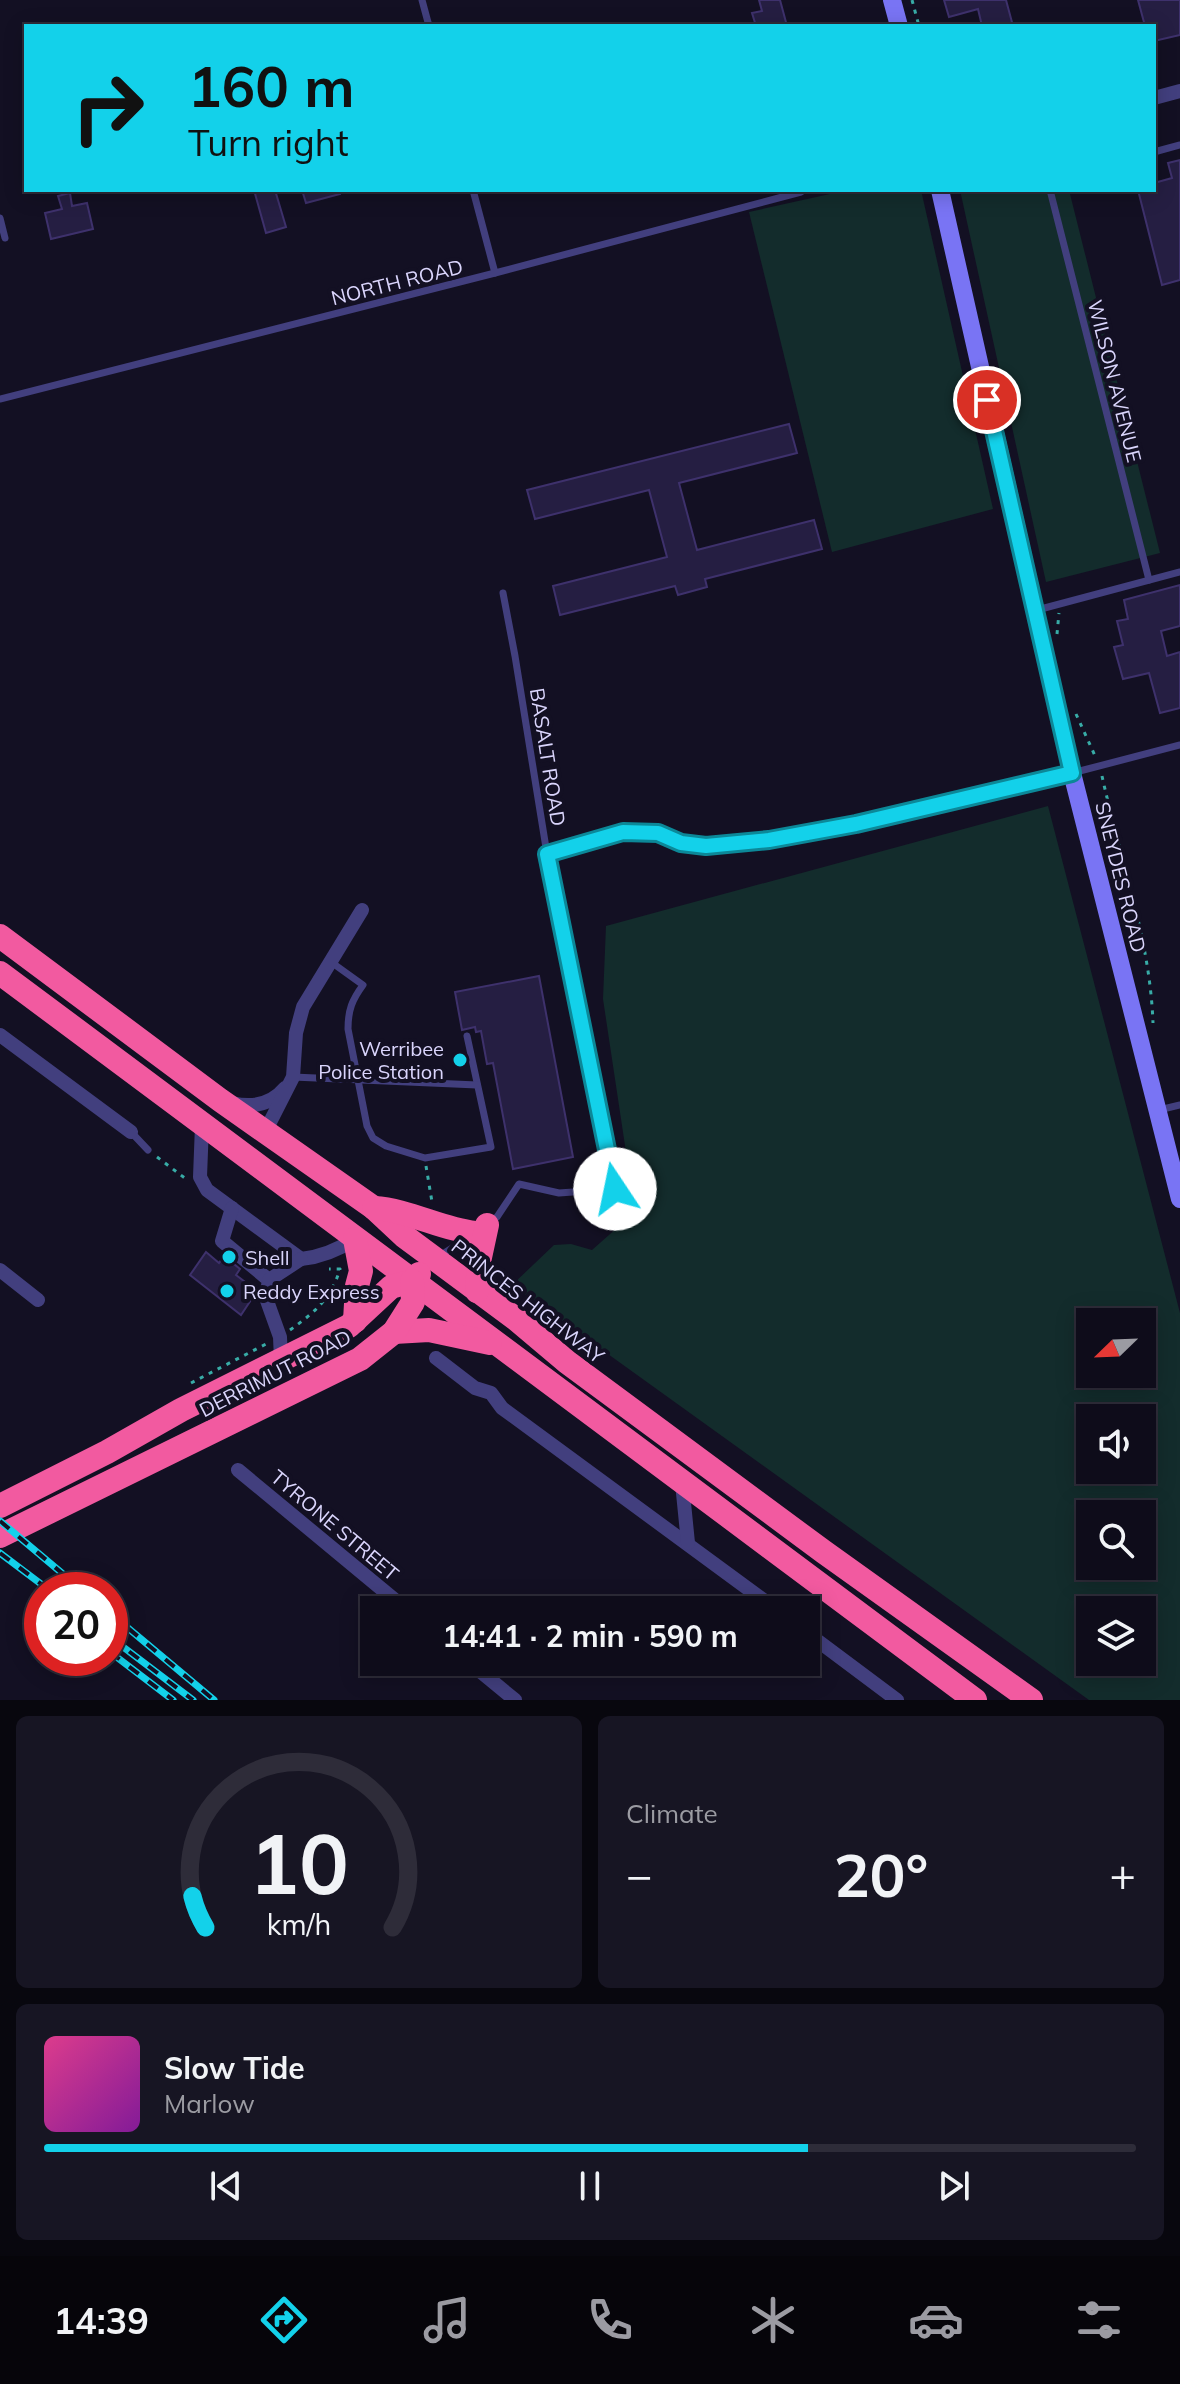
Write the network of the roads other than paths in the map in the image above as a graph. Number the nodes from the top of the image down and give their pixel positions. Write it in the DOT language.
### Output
graph roads {
  1 [pos="422,0"];
  2 [pos="892,0"];
  3 [pos="428,24"];
  4 [pos="898,24"];
  5 [pos="1180,91"];
  6 [pos="1156,97"];
  7 [pos="1180,145"];
  8 [pos="1156,151"];
  9 [pos="474,192"];
  10 [pos="801,192"];
  11 [pos="940,192"];
  12 [pos="1051,192"];
  13 [pos="0,218"];
  14 [pos="5,238"];
  15 [pos="495,273"];
  16 [pos="0,399"];
  17 [pos="1180,572"];
  18 [pos="1149,580"];
  19 [pos="503,593"];
  20 [pos="1035,610"];
  21 [pos="1180,745"];
  22 [pos="1072,773"];
  23 [pos="547,854"];
  24 [pos="362,910"];
  25 [pos="0,936"];
  26 [pos="329,961"];
  27 [pos="0,973"];
  28 [pos="0,1035"];
  29 [pos="467,1036"];
  30 [pos="293,1077"];
  31 [pos="358,1079"];
  32 [pos="477,1085"];
  33 [pos="220,1100"];
  34 [pos="1180,1105"];
  35 [pos="1157,1111"];
  36 [pos="202,1125"];
  37 [pos="131,1132"];
  38 [pos="253,1143"];
  39 [pos="148,1150"];
  40 [pos="1180,1199"];
  41 [pos="232,1208"];
  42 [pos="374,1208"];
  43 [pos="481,1229"];
  44 [pos="355,1239"];
  45 [pos="301,1259"];
  46 [pos="435,1259"];
  47 [pos="0,1270"];
  48 [pos="269,1280"];
  49 [pos="412,1281"];
  50 [pos="477,1291"];
  51 [pos="38,1300"];
  52 [pos="355,1321"];
  53 [pos="394,1332"];
  54 [pos="498,1344"];
  55 [pos="280,1349"];
  56 [pos="436,1358"];
  57 [pos="238,1470"];
  58 [pos="682,1483"];
  59 [pos="0,1506"];
  60 [pos="0,1536"];
  61 [pos="688,1543"];
  62 [pos="390,1596"];
  63 [pos="758,1596"];
  64 [pos="820,1642"];
  65 [pos="486,1676"];
  66 [pos="515,1700"];
  67 [pos="897,1700"];
  68 [pos="975,1700"];
  69 [pos="1031,1700"];
  1 -- 3 [label="lane"];
  2 -- 4 [label="main road"];
  5 -- 6 [label="street"];
  7 -- 8 [label="lane"];
  9 -- 15 [label="lane"];
  10 -- 15 [label="lane, NORTH ROAD"];
  11 -- 20 [label="main road, SNEYDES ROAD"];
  12 -- 18 [label="lane, WILSON AVENUE"];
  13 -- 14 [label="lane"];
  15 -- 16 [label="lane, NORTH ROAD"];
  17 -- 18 [label="lane"];
  18 -- 20 [label="lane"];
  19 -- 23 [label="lane, BASALT ROAD"];
  20 -- 22 [label="main road, SNEYDES ROAD"];
  21 -- 22 [label="lane"];
  22 -- 23 [label="lane"];
  22 -- 35 [label="main road, SNEYDES ROAD"];
  23 -- 43 [label="lane, BASALT ROAD"];
  24 -- 26 [label="street"];
  25 -- 33 [label="highway, PRINCES HIGHWAY"];
  26 -- 30 [label="street"];
  26 -- 31 [label="lane"];
  27 -- 36 [label="highway, PRINCES HIGHWAY"];
  28 -- 37 [label="street"];
  29 -- 32 [label="lane"];
  30 -- 31 [label="lane"];
  30 -- 33 [label="street"];
  30 -- 38 [label="street"];
  31 -- 32 [label="lane"];
  31 -- 32 [label="lane"];
  33 -- 38 [label="highway, PRINCES HIGHWAY"];
  34 -- 35 [label="lane"];
  35 -- 40 [label="main road, SNEYDES ROAD"];
  36 -- 38 [label="highway, PRINCES HIGHWAY"];
  36 -- 41 [label="street"];
  37 -- 39 [label="lane"];
  38 -- 42 [label="highway, PRINCES HIGHWAY"];
  38 -- 44 [label="highway, PRINCES HIGHWAY"];
  41 -- 45 [label="street"];
  41 -- 48 [label="street"];
  42 -- 43 [label="highway"];
  42 -- 46 [label="highway, PRINCES HIGHWAY"];
  43 -- 46 [label="lane, BASALT ROAD"];
  43 -- 50 [label="highway"];
  44 -- 45 [label="street"];
  44 -- 49 [label="highway, PRINCES HIGHWAY"];
  44 -- 52 [label="highway"];
  45 -- 48 [label="street"];
  46 -- 49 [label="highway"];
  46 -- 50 [label="highway, PRINCES HIGHWAY"];
  47 -- 51 [label="street"];
  48 -- 55 [label="street"];
  49 -- 52 [label="highway, DERRIMUT ROAD"];
  49 -- 53 [label="highway, DERRIMUT ROAD"];
  49 -- 54 [label="highway, PRINCES HIGHWAY"];
  50 -- 69 [label="highway, PRINCES HIGHWAY"];
  52 -- 55 [label="highway, DERRIMUT ROAD"];
  53 -- 54 [label="highway"];
  53 -- 60 [label="highway, DERRIMUT ROAD"];
  54 -- 58 [label="highway, PRINCES HIGHWAY"];
  55 -- 59 [label="highway, DERRIMUT ROAD"];
  56 -- 61 [label="street"];
  57 -- 62 [label="street, TYRONE STREET"];
  58 -- 61 [label="street"];
  58 -- 68 [label="highway, PRINCES HIGHWAY"];
  61 -- 63 [label="street"];
  64 -- 67 [label="street"];
  65 -- 66 [label="street"];
}
